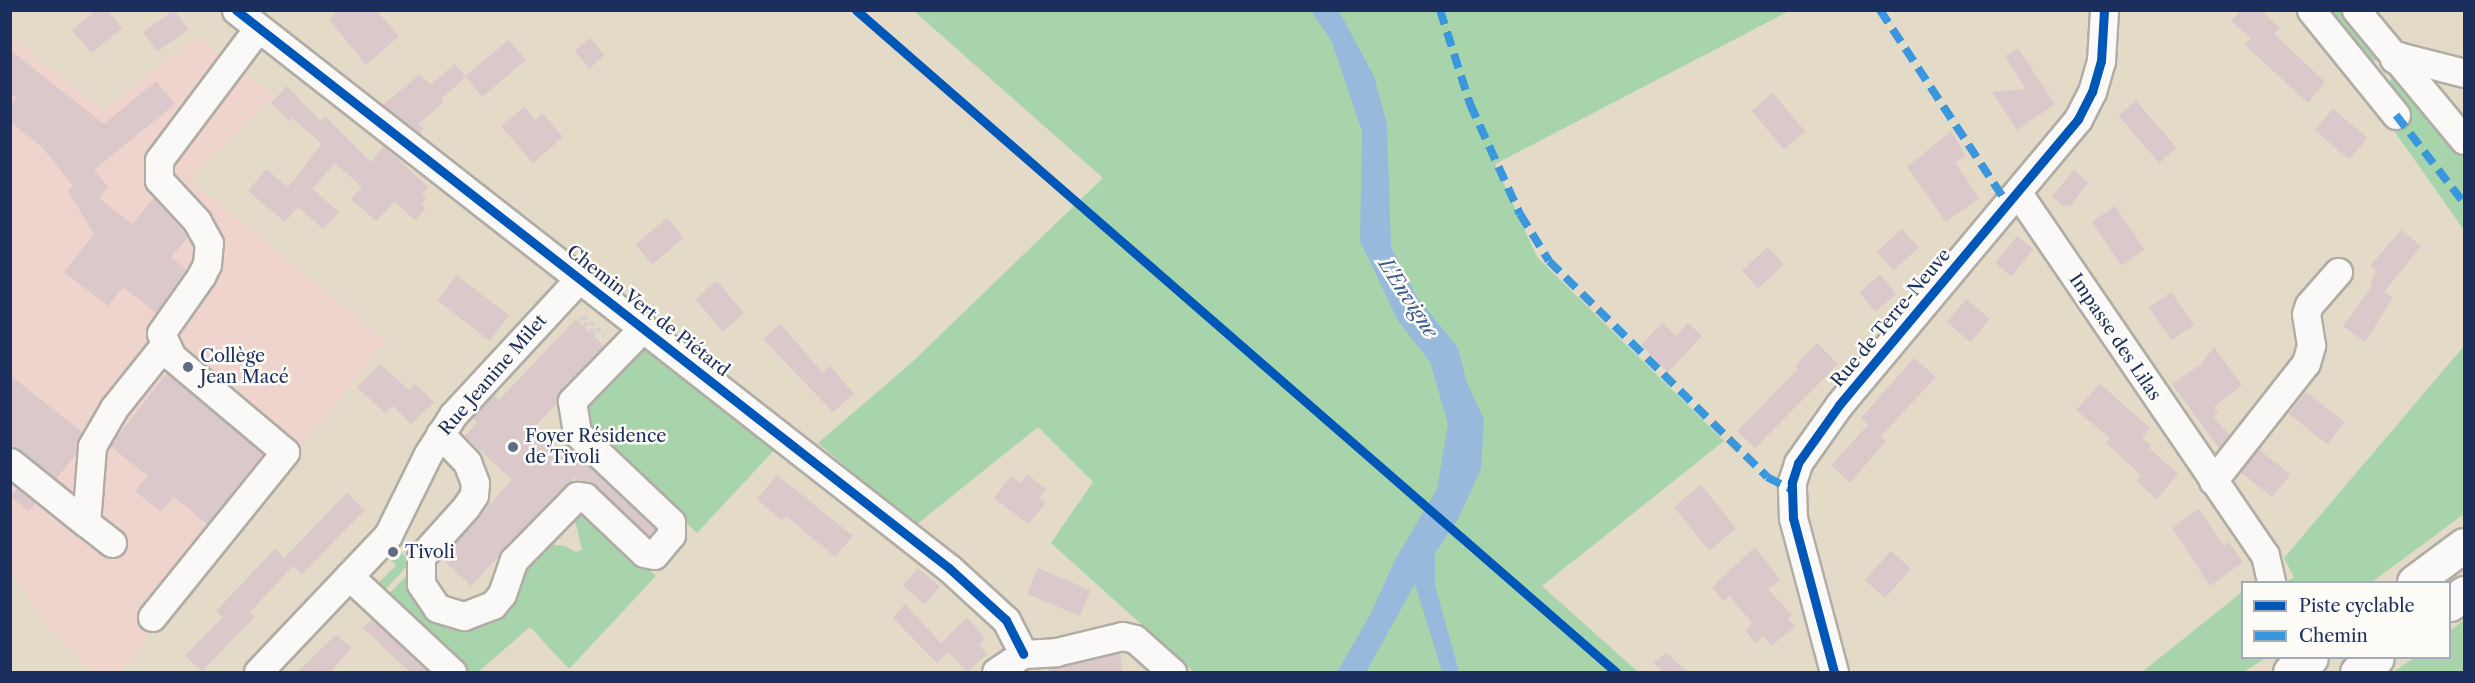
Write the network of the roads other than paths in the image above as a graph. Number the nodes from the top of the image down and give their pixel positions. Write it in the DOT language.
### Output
graph roads {
  1 [pos="236,10"];
  2 [pos="2104,10"];
  3 [pos="2311,10"];
  4 [pos="2356,10"];
  5 [pos="258,28"];
  6 [pos="2398,56"];
  7 [pos="2464,74"];
  8 [pos="2368,80"];
  9 [pos="2396,115"];
  10 [pos="2464,140"];
  11 [pos="2018,193"];
  12 [pos="2338,272"];
  13 [pos="580,278"];
  14 [pos="643,328"];
  15 [pos="165,344"];
  16 [pos="440,434"];
  17 [pos="10,462"];
  18 [pos="2213,481"];
  19 [pos="86,523"];
  20 [pos="112,543"];
  21 [pos="2464,545"];
  22 [pos="349,576"];
  23 [pos="2271,581"];
  24 [pos="2415,581"];
  25 [pos="2464,592"];
  26 [pos="2451,603"];
  27 [pos="152,617"];
  28 [pos="1023,654"];
  29 [pos="2308,659"];
  30 [pos="2374,659"];
  31 [pos="258,672"];
  32 [pos="452,672"];
  33 [pos="996,672"];
  34 [pos="1172,672"];
  35 [pos="1834,672"];
  36 [pos="2290,672"];
  37 [pos="2357,672"];
  1 -- 5 [label="street, Chemin Vert de Piétard"];
  2 -- 11 [label="street, Rue de Terre-Neuve"];
  3 -- 8 [label="street"];
  4 -- 6 [label="street"];
  5 -- 13 [label="street, Chemin Vert de Piétard"];
  5 -- 15 [label="street"];
  6 -- 7 [label="street"];
  6 -- 8 [label="street"];
  6 -- 10 [label="street"];
  8 -- 9 [label="street"];
  11 -- 18 [label="street, Impasse des Lilas"];
  11 -- 35 [label="street, Rue de Terre-Neuve"];
  12 -- 18 [label="street"];
  13 -- 14 [label="street, Chemin Vert de Piétard"];
  13 -- 16 [label="street, Rue Jeanine Milet"];
  14 -- 16 [label="street"];
  14 -- 28 [label="street, Chemin Vert de Piétard"];
  15 -- 19 [label="street"];
  15 -- 27 [label="street"];
  16 -- 22 [label="street, Rue Jeanine Milet"];
  17 -- 19 [label="street"];
  18 -- 23 [label="street, Impasse des Lilas"];
  19 -- 20 [label="street"];
  21 -- 24 [label="highway"];
  22 -- 31 [label="street, Rue Jeanine Milet"];
  22 -- 32 [label="street"];
  25 -- 26 [label="highway"];
  28 -- 33 [label="street"];
  28 -- 34 [label="street"];
  29 -- 36 [label="highway"];
  30 -- 37 [label="highway"];
}
